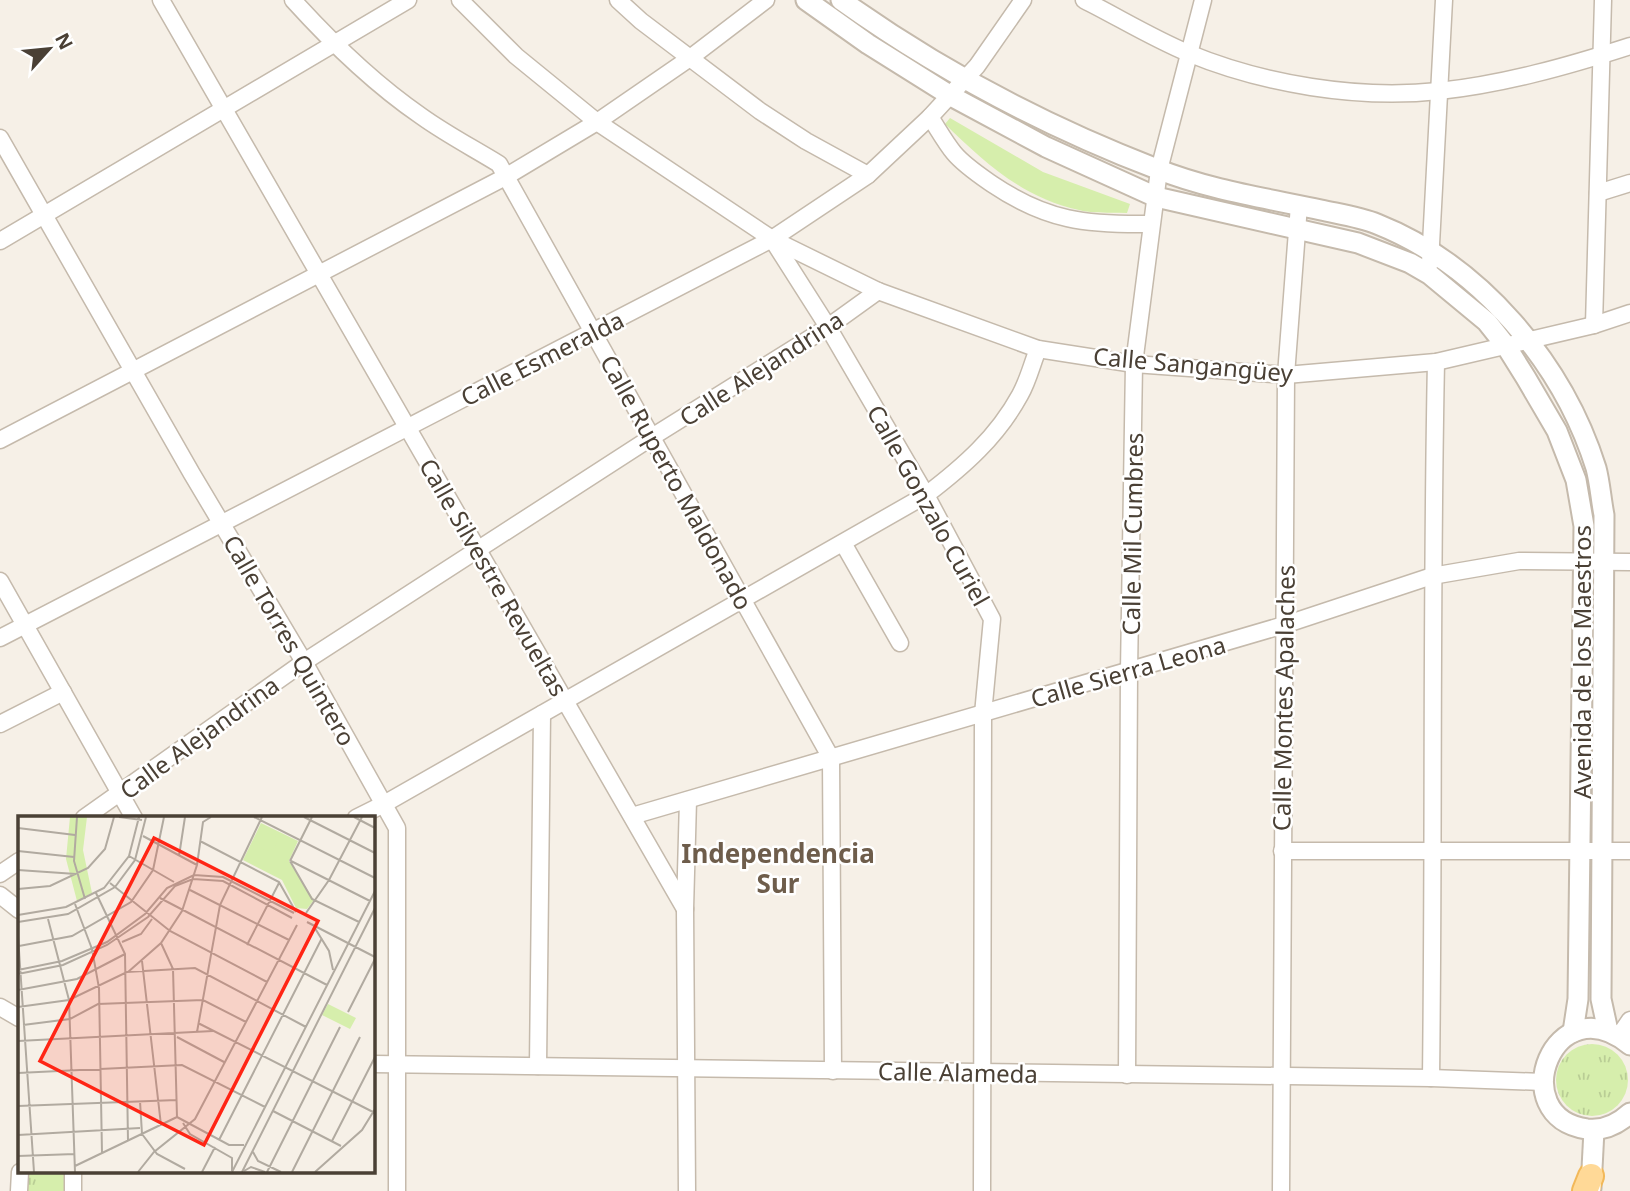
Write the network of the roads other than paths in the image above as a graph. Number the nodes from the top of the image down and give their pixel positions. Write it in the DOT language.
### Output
graph roads {
  1 [pos="161,0"];
  2 [pos="293,0"];
  3 [pos="408,0"];
  4 [pos="460,0"];
  5 [pos="618,0"];
  6 [pos="766,0"];
  7 [pos="806,0"];
  8 [pos="841,0"];
  9 [pos="1023,0"];
  10 [pos="1084,0"];
  11 [pos="1203,0"];
  12 [pos="1444,0"];
  13 [pos="1603,0"];
  14 [pos="334,44"];
  15 [pos="1630,46"];
  16 [pos="1188,53"];
  17 [pos="1602,55"];
  18 [pos="690,58"];
  19 [pos="965,80"];
  20 [pos="1438,91"];
  21 [pos="951,96"];
  22 [pos="224,109"];
  23 [pos="930,117"];
  24 [pos="597,122"];
  25 [pos="0,138"];
  26 [pos="1159,170"];
  27 [pos="868,175"];
  28 [pos="507,176"];
  29 [pos="1630,183"];
  30 [pos="1598,194"];
  31 [pos="1156,197"];
  32 [pos="1299,205"];
  33 [pos="44,215"];
  34 [pos="1151,224"];
  35 [pos="1297,229"];
  36 [pos="772,239"];
  37 [pos="0,241"];
  38 [pos="1431,251"];
  39 [pos="319,274"];
  40 [pos="1429,274"];
  41 [pos="878,291"];
  42 [pos="1630,313"];
  43 [pos="1594,325"];
  44 [pos="828,327"];
  45 [pos="593,331"];
  46 [pos="1528,341"];
  47 [pos="1506,346"];
  48 [pos="1038,349"];
  49 [pos="1436,362"];
  50 [pos="1135,364"];
  51 [pos="134,370"];
  52 [pos="1286,375"];
  53 [pos="407,427"];
  54 [pos="652,437"];
  55 [pos="0,440"];
  56 [pos="926,495"];
  57 [pos="222,523"];
  58 [pos="843,543"];
  59 [pos="478,549"];
  60 [pos="1583,562"];
  61 [pos="1603,562"];
  62 [pos="1630,562"];
  63 [pos="1432,576"];
  64 [pos="0,581"];
  65 [pos="743,600"];
  66 [pos="24,625"];
  67 [pos="1284,625"];
  68 [pos="0,638"];
  69 [pos="900,643"];
  70 [pos="304,662"];
  71 [pos="1129,671"];
  72 [pos="63,692"];
  73 [pos="566,701"];
  74 [pos="983,713"];
  75 [pos="542,714"];
  76 [pos="0,724"];
  77 [pos="831,758"];
  78 [pos="120,794"];
  79 [pos="688,800"];
  80 [pos="384,804"];
  81 [pos="88,816"];
  82 [pos="133,816"];
  83 [pos="360,816"];
  84 [pos="632,816"];
  85 [pos="1282,851"];
  86 [pos="1434,851"];
  87 [pos="1602,851"];
  88 [pos="1580,852"];
  89 [pos="1630,852"];
  90 [pos="18,862"];
  91 [pos="0,874"];
  92 [pos="0,895"];
  93 [pos="18,908"];
  94 [pos="685,908"];
  95 [pos="0,1007"];
  96 [pos="18,1017"];
  97 [pos="1573,1032"];
  98 [pos="1622,1033"];
  99 [pos="374,1064"];
  100 [pos="397,1064"];
  101 [pos="538,1066"];
  102 [pos="686,1068"];
  103 [pos="833,1070"];
  104 [pos="982,1073"];
  105 [pos="1128,1075"];
  106 [pos="1280,1077"];
  107 [pos="1432,1078"];
  108 [pos="1543,1082"];
  109 [pos="1630,1113"];
  110 [pos="1594,1129"];
  111 [pos="1589,1186"];
  112 [pos="397,1191"];
  113 [pos="687,1191"];
  114 [pos="982,1191"];
  115 [pos="1281,1191"];
  1 -- 22 [label="street, Calle Silvestre Revueltas"];
  2 -- 14 [label="street, Calle Ruperto Maldonado"];
  3 -- 14 [label="street"];
  4 -- 24 [label="street, Calle Gonzalo Curiel"];
  5 -- 18 [label="street"];
  6 -- 18 [label="street"];
  7 -- 21 [label="street, Avenida de los Maestros"];
  8 -- 19 [label="street, Avenida de los Maestros"];
  9 -- 19 [label="street, Calle Esmeralda"];
  10 -- 16 [label="street"];
  11 -- 16 [label="street, Calle Mil Cumbres"];
  12 -- 20 [label="street"];
  13 -- 17 [label="street"];
  14 -- 22 [label="street"];
  14 -- 28 [label="street, Calle Ruperto Maldonado"];
  15 -- 17 [label="street"];
  16 -- 20 [label="street"];
  16 -- 26 [label="street, Calle Mil Cumbres"];
  17 -- 20 [label="street"];
  17 -- 30 [label="street"];
  18 -- 24 [label="street"];
  18 -- 27 [label="street"];
  19 -- 21 [label="street, Calle Esmeralda"];
  19 -- 26 [label="street, Avenida de los Maestros"];
  20 -- 38 [label="street"];
  21 -- 23 [label="street, Calle Esmeralda"];
  21 -- 31 [label="street, Avenida de los Maestros"];
  22 -- 33 [label="street"];
  22 -- 39 [label="street, Calle Silvestre Revueltas"];
  23 -- 27 [label="street, Calle Esmeralda"];
  23 -- 34 [label="street"];
  24 -- 28 [label="street"];
  24 -- 36 [label="street, Calle Gonzalo Curiel"];
  25 -- 33 [label="street, Calle Torres Quintero"];
  26 -- 31 [label="street, Calle Mil Cumbres"];
  26 -- 32 [label="street, Avenida de los Maestros"];
  27 -- 36 [label="street, Calle Esmeralda"];
  28 -- 39 [label="street"];
  28 -- 45 [label="street, Calle Ruperto Maldonado"];
  29 -- 30 [label="street"];
  30 -- 43 [label="street"];
  31 -- 34 [label="street, Calle Mil Cumbres"];
  31 -- 35 [label="street, Avenida de los Maestros"];
  32 -- 35 [label="street, Calle Montes Apalaches"];
  32 -- 38 [label="street, Avenida de los Maestros"];
  33 -- 37 [label="street"];
  33 -- 51 [label="street, Calle Torres Quintero"];
  34 -- 50 [label="street, Calle Mil Cumbres"];
  35 -- 40 [label="street, Avenida de los Maestros"];
  35 -- 52 [label="street, Calle Montes Apalaches"];
  36 -- 41 [label="street, Calle Sangangüey"];
  36 -- 44 [label="street, Calle Gonzalo Curiel"];
  36 -- 45 [label="street, Calle Esmeralda"];
  38 -- 40 [label="street"];
  38 -- 46 [label="street, Avenida de los Maestros"];
  39 -- 51 [label="street"];
  39 -- 53 [label="street, Calle Silvestre Revueltas"];
  40 -- 47 [label="street, Avenida de los Maestros"];
  41 -- 44 [label="street, Calle Alejandrina"];
  41 -- 48 [label="street, Calle Sangangüey"];
  42 -- 43 [label="street, Calle Sangangüey"];
  43 -- 46 [label="street, Calle Sangangüey"];
  44 -- 54 [label="street, Calle Alejandrina"];
  44 -- 56 [label="street, Calle Gonzalo Curiel"];
  45 -- 53 [label="street, Calle Esmeralda"];
  45 -- 54 [label="street, Calle Ruperto Maldonado"];
  46 -- 47 [label="street, Calle Sangangüey"];
  46 -- 61 [label="street, Avenida de los Maestros"];
  47 -- 49 [label="street, Calle Sangangüey"];
  47 -- 60 [label="street, Avenida de los Maestros"];
  48 -- 50 [label="street, Calle Sangangüey"];
  48 -- 56 [label="street"];
  49 -- 52 [label="street, Calle Sangangüey"];
  49 -- 63 [label="street"];
  50 -- 52 [label="street, Calle Sangangüey"];
  50 -- 71 [label="street, Calle Mil Cumbres"];
  51 -- 55 [label="street"];
  51 -- 57 [label="street, Calle Torres Quintero"];
  52 -- 67 [label="street, Calle Montes Apalaches"];
  53 -- 57 [label="street, Calle Esmeralda"];
  53 -- 59 [label="street, Calle Silvestre Revueltas"];
  54 -- 59 [label="street, Calle Alejandrina"];
  54 -- 65 [label="street, Calle Ruperto Maldonado"];
  56 -- 58 [label="street"];
  56 -- 74 [label="street, Calle Gonzalo Curiel"];
  57 -- 66 [label="street, Calle Esmeralda"];
  57 -- 70 [label="street, Calle Torres Quintero"];
  58 -- 65 [label="street"];
  58 -- 69 [label="street"];
  59 -- 70 [label="street, Calle Alejandrina"];
  59 -- 73 [label="street, Calle Silvestre Revueltas"];
  60 -- 61 [label="street, Calle Sierra Leona"];
  60 -- 63 [label="street, Calle Sierra Leona"];
  60 -- 88 [label="street, Avenida de los Maestros"];
  61 -- 62 [label="street, Calle Sierra Leona"];
  61 -- 87 [label="street, Avenida de los Maestros"];
  63 -- 67 [label="street, Calle Sierra Leona"];
  63 -- 86 [label="street"];
  64 -- 66 [label="street"];
  65 -- 73 [label="street"];
  65 -- 77 [label="street, Calle Ruperto Maldonado"];
  66 -- 68 [label="street, Calle Esmeralda"];
  66 -- 72 [label="street"];
  67 -- 71 [label="street, Calle Sierra Leona"];
  67 -- 85 [label="street, Calle Montes Apalaches"];
  70 -- 78 [label="street, Calle Alejandrina"];
  70 -- 80 [label="street, Calle Torres Quintero"];
  71 -- 74 [label="street, Calle Sierra Leona"];
  71 -- 105 [label="street, Calle Mil Cumbres"];
  72 -- 76 [label="street"];
  72 -- 78 [label="street"];
  73 -- 75 [label="street"];
  73 -- 84 [label="street, Calle Silvestre Revueltas"];
  74 -- 77 [label="street, Calle Sierra Leona"];
  74 -- 104 [label="street, Calle Gonzalo Curiel"];
  75 -- 80 [label="street"];
  75 -- 101 [label="street"];
  77 -- 79 [label="street, Calle Sierra Leona"];
  77 -- 103 [label="street, Calle Ruperto Maldonado"];
  78 -- 81 [label="street, Calle Alejandrina"];
  78 -- 82 [label="street"];
  79 -- 84 [label="street, Calle Sierra Leona"];
  79 -- 94 [label="street"];
  80 -- 83 [label="street"];
  80 -- 100 [label="street, Calle Torres Quintero"];
  84 -- 94 [label="street, Calle Silvestre Revueltas"];
  85 -- 86 [label="street"];
  85 -- 106 [label="street, Calle Montes Apalaches"];
  86 -- 88 [label="street"];
  86 -- 107 [label="street"];
  87 -- 88 [label="street"];
  87 -- 89 [label="street"];
  87 -- 98 [label="street, Avenida de los Maestros"];
  88 -- 97 [label="street, Avenida de los Maestros"];
  90 -- 91 [label="street"];
  92 -- 93 [label="street"];
  94 -- 102 [label="street, Calle Silvestre Revueltas"];
  95 -- 96 [label="street"];
  97 -- 98 [label="street"];
  97 -- 108 [label="street"];
  99 -- 100 [label="street, Calle Alameda"];
  100 -- 101 [label="street, Calle Alameda"];
  100 -- 112 [label="street, Calle Torres Quintero"];
  101 -- 102 [label="street, Calle Alameda"];
  102 -- 103 [label="street, Calle Alameda"];
  102 -- 113 [label="street, Calle Silvestre Revueltas"];
  103 -- 104 [label="street, Calle Alameda"];
  104 -- 105 [label="street, Calle Alameda"];
  104 -- 114 [label="street, Calle Gonzalo Curiel"];
  105 -- 106 [label="street, Calle Alameda"];
  106 -- 107 [label="street, Calle Alameda"];
  106 -- 115 [label="street, Calle Montes Apalaches"];
  107 -- 108 [label="street, Calle Alameda"];
  108 -- 110 [label="street"];
  109 -- 110 [label="street"];
  110 -- 111 [label="street"];
}
